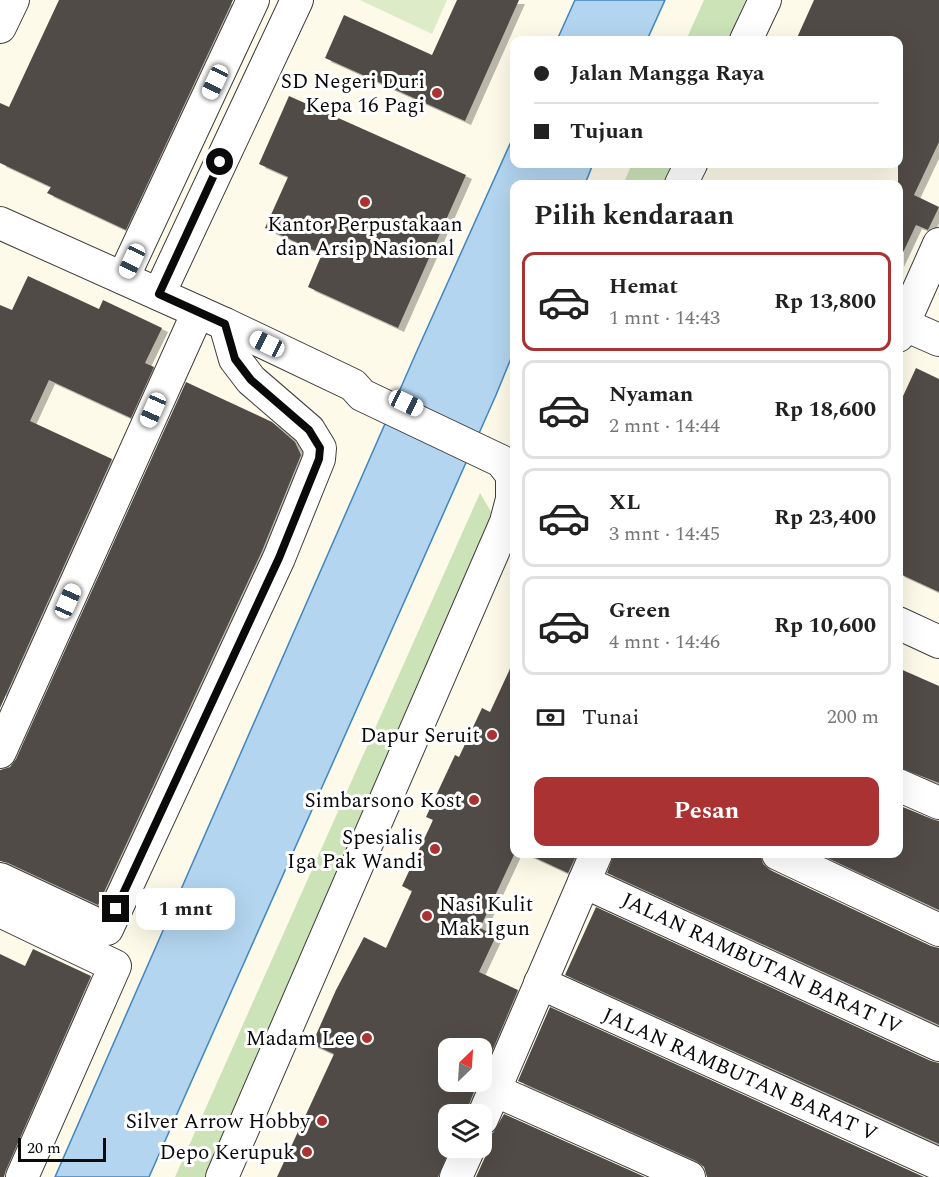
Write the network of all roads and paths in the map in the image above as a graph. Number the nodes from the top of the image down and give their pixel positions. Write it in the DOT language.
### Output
graph roads {
  1 [pos="13,0"];
  2 [pos="253,0"];
  3 [pos="297,0"];
  4 [pos="765,0"];
  5 [pos="0,27"];
  6 [pos="748,36"];
  7 [pos="0,223"];
  8 [pos="939,244"];
  9 [pos="123,278"];
  10 [pos="159,294"];
  11 [pos="211,318"];
  12 [pos="903,321"];
  13 [pos="903,328"];
  14 [pos="939,340"];
  15 [pos="507,454"];
  16 [pos="510,519"];
  17 [pos="903,625"];
  18 [pos="939,642"];
  19 [pos="0,752"];
  20 [pos="903,787"];
  21 [pos="939,803"];
  22 [pos="786,858"];
  23 [pos="590,868"];
  24 [pos="0,879"];
  25 [pos="0,911"];
  26 [pos="939,930"];
  27 [pos="540,983"];
  28 [pos="939,1045"];
  29 [pos="494,1090"];
  30 [pos="488,1104"];
  31 [pos="465,1158"];
  32 [pos="939,1164"];
  33 [pos="22,1177"];
  34 [pos="222,1177"];
  35 [pos="456,1177"];
  36 [pos="689,1177"];
  1 -- 5 [label="street"];
  2 -- 9 [label="street"];
  3 -- 10 [label="street"];
  4 -- 6 [label="street"];
  7 -- 9 [label="street"];
  8 -- 12 [label="street"];
  9 -- 10 [label="street"];
  10 -- 11 [label="street"];
  11 -- 15 [label="street"];
  11 -- 19 [label="street"];
  11 -- 24 [label="street"];
  13 -- 14 [label="street"];
  16 -- 34 [label="street"];
  17 -- 18 [label="street"];
  20 -- 21 [label="street"];
  22 -- 26 [label="street"];
  23 -- 27 [label="street"];
  23 -- 28 [label="street, JALAN RAMBUTAN BARAT IV"];
  25 -- 33 [label="street"];
  27 -- 29 [label="street"];
  27 -- 32 [label="street, JALAN RAMBUTAN BARAT V"];
  29 -- 30 [label="street"];
  29 -- 36 [label="street"];
  31 -- 35 [label="street"];
}
